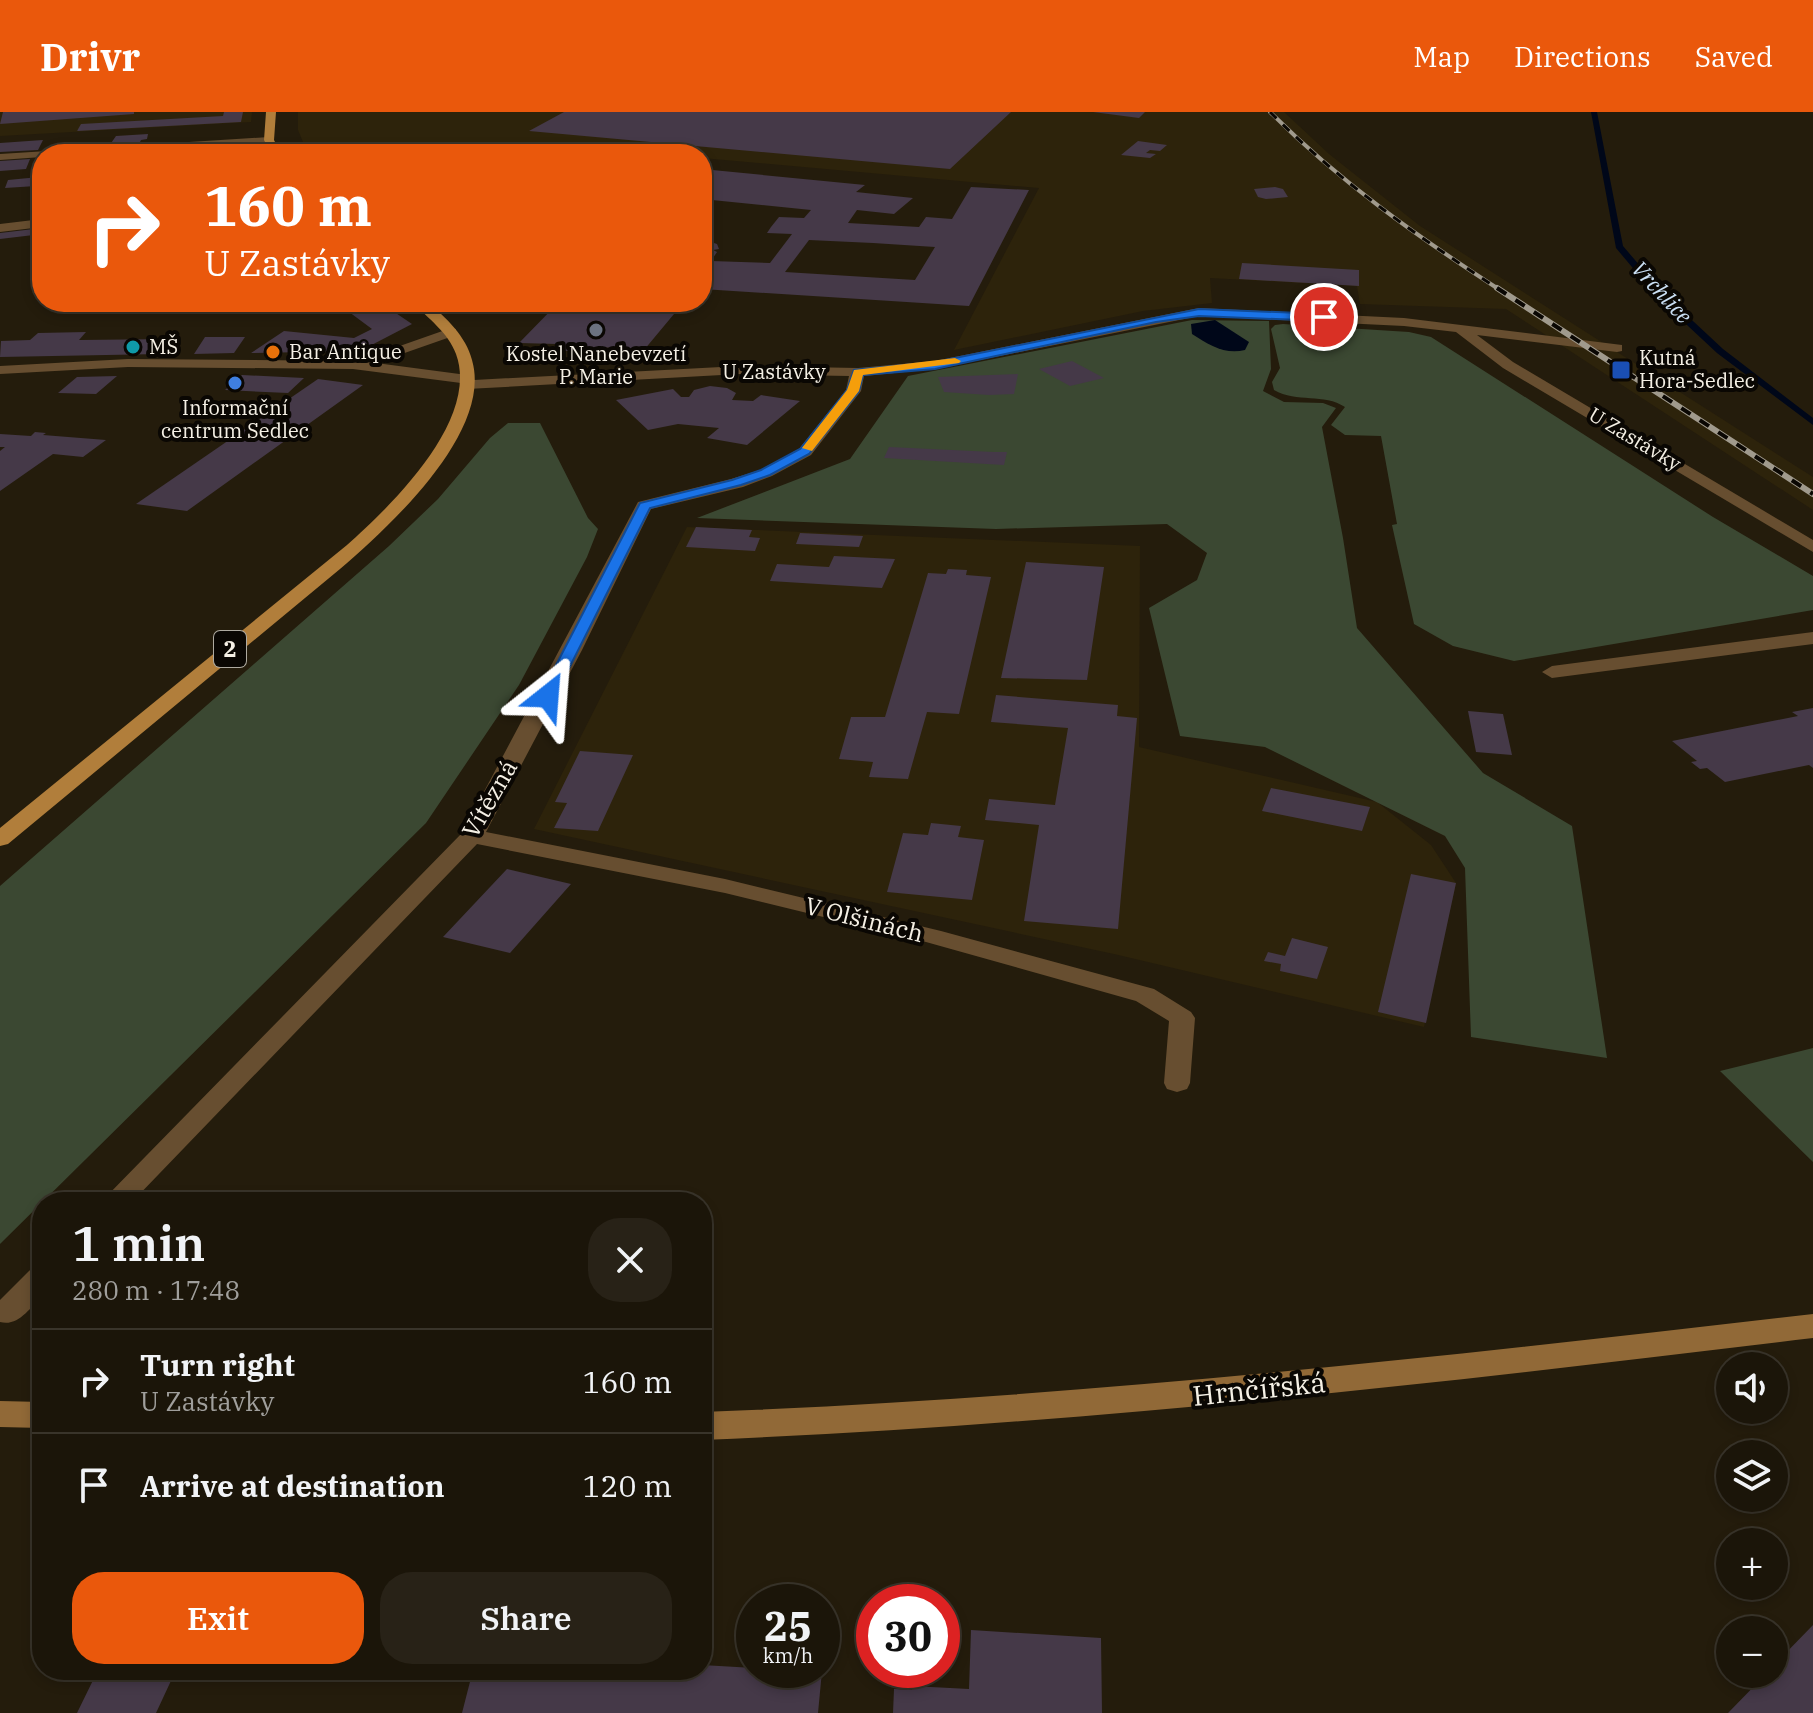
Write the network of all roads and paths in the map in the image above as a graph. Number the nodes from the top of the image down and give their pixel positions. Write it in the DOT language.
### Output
graph roads {
  1 [pos="271,112"];
  2 [pos="269,140"];
  3 [pos="206,144"];
  4 [pos="271,144"];
  5 [pos="32,155"];
  6 [pos="0,157"];
  7 [pos="32,224"];
  8 [pos="0,228"];
  9 [pos="430,312"];
  10 [pos="1459,329"];
  11 [pos="451,332"];
  12 [pos="1617,348"];
  13 [pos="353,365"];
  14 [pos="0,370"];
  15 [pos="858,372"];
  16 [pos="467,382"];
  17 [pos="1813,547"];
  18 [pos="1813,638"];
  19 [pos="1552,672"];
  20 [pos="472,836"];
  21 [pos="0,839"];
  22 [pos="1177,1083"];
  23 [pos="125,1192"];
  24 [pos="32,1287"];
  25 [pos="7,1312"];
  26 [pos="1813,1326"];
  27 [pos="0,1414"];
  28 [pos="32,1415"];
  29 [pos="712,1426"];
  1 -- 2 [label="main road"];
  2 -- 3 [label="street"];
  2 -- 4 [label="main road"];
  5 -- 6 [label="street"];
  7 -- 8 [label="street"];
  9 -- 11 [label="main road"];
  10 -- 12 [label="street, U Zastávky"];
  10 -- 15 [label="street, U Zastávky"];
  10 -- 17 [label="street, U Zastávky"];
  11 -- 13 [label="street"];
  11 -- 16 [label="main road"];
  13 -- 14 [label="street"];
  13 -- 16 [label="street, U Zastávky"];
  15 -- 16 [label="street, U Zastávky"];
  15 -- 20 [label="street, Vítězná"];
  16 -- 21 [label="main road, 2"];
  18 -- 19 [label="street"];
  20 -- 22 [label="street, V Olšinách"];
  20 -- 23 [label="street, Vítězná"];
  24 -- 25 [label="street"];
  26 -- 29 [label="main road, Hrnčířská"];
  27 -- 28 [label="main road"];
}
